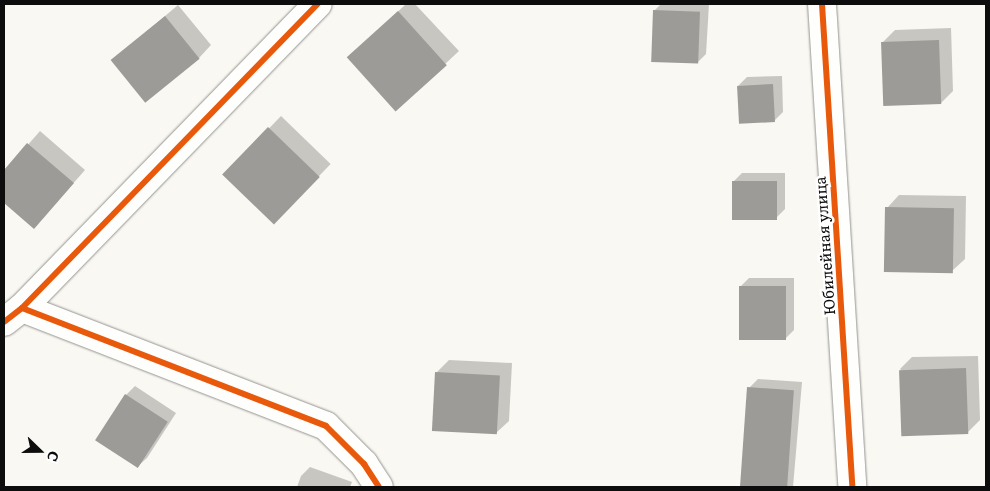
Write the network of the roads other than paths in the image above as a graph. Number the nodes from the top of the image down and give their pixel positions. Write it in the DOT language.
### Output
graph roads {
  1 [pos="318,4"];
  2 [pos="822,4"];
  3 [pos="13,315"];
  4 [pos="379,487"];
  5 [pos="852,487"];
  1 -- 3 [label="street"];
  2 -- 5 [label="street, Юбилейная улица"];
  3 -- 4 [label="street"];
}
